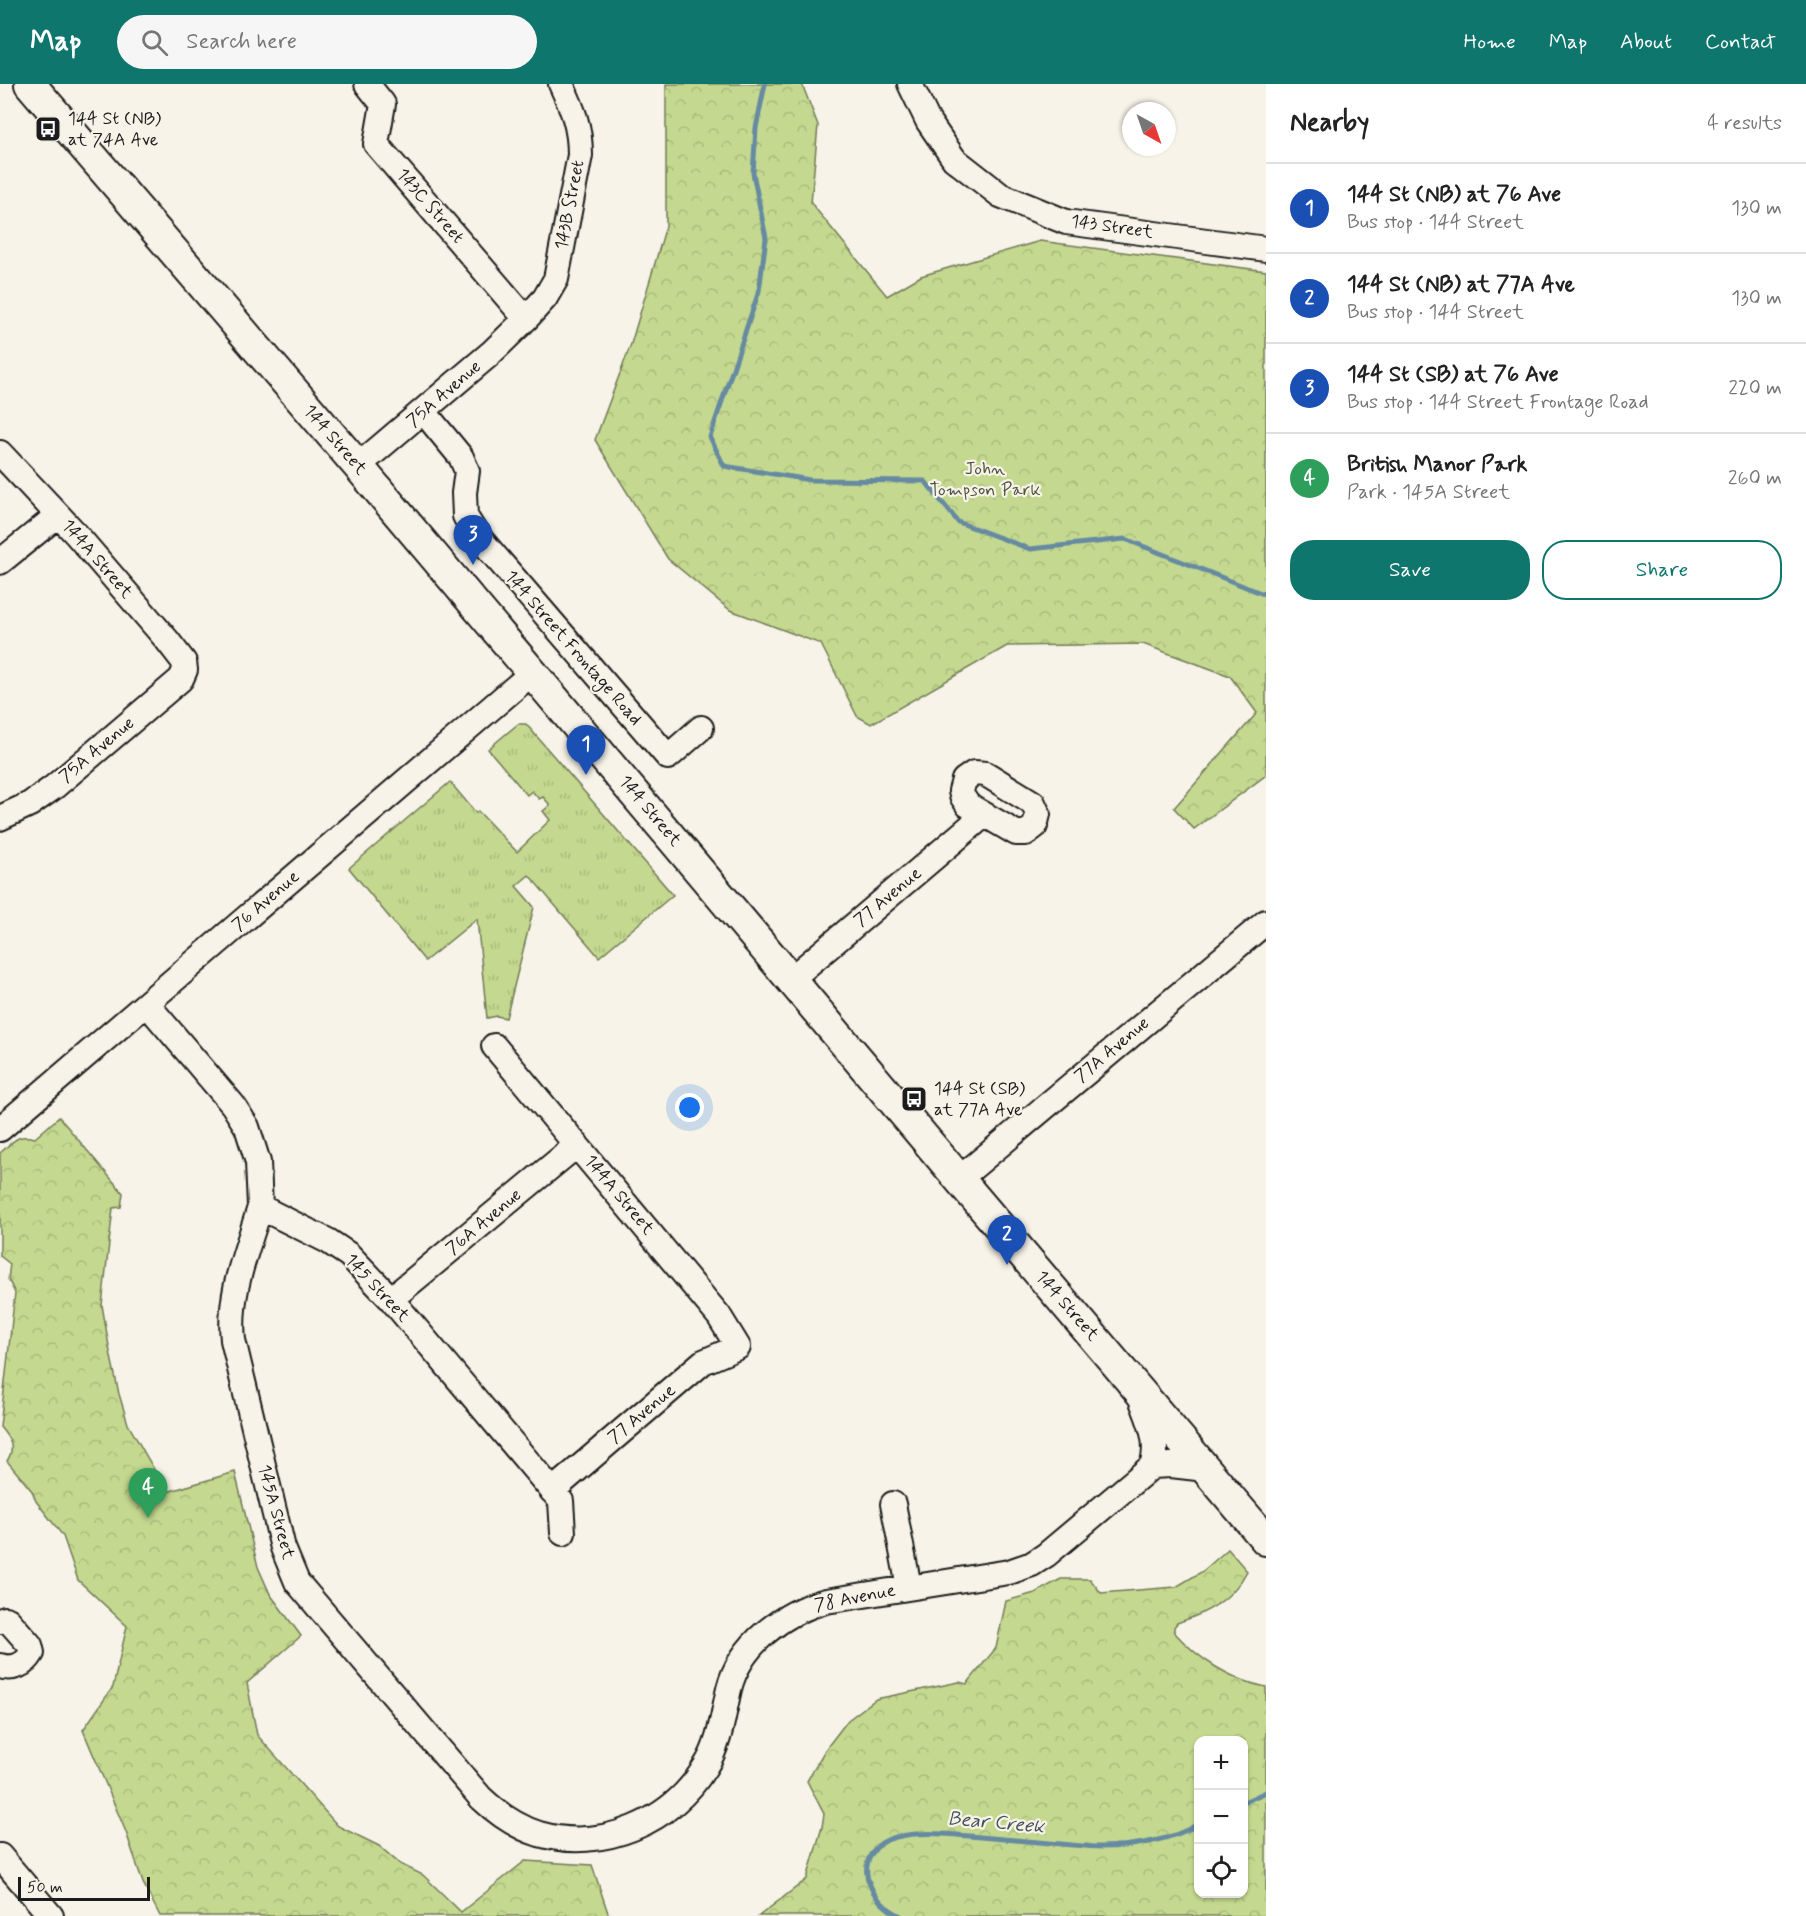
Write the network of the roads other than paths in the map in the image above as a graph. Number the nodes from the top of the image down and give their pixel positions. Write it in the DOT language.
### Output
graph roads {
  1 [pos="30,84"];
  2 [pos="367,84"];
  3 [pos="561,84"];
  4 [pos="910,84"];
  5 [pos="1266,249"];
  6 [pos="526,319"];
  7 [pos="424,412"];
  8 [pos="0,453"];
  9 [pos="358,466"];
  10 [pos="58,515"];
  11 [pos="0,562"];
  12 [pos="185,670"];
  13 [pos="532,673"];
  14 [pos="701,728"];
  15 [pos="984,815"];
  16 [pos="0,818"];
  17 [pos="1266,922"];
  18 [pos="791,979"];
  19 [pos="147,1004"];
  20 [pos="494,1046"];
  21 [pos="0,1129"];
  22 [pos="577,1144"];
  23 [pos="958,1179"];
  24 [pos="260,1207"];
  25 [pos="391,1299"];
  26 [pos="738,1347"];
  27 [pos="1137,1389"];
  28 [pos="1152,1466"];
  29 [pos="1206,1469"];
  30 [pos="552,1491"];
  31 [pos="893,1504"];
  32 [pos="563,1533"];
  33 [pos="1266,1540"];
  34 [pos="909,1587"];
  35 [pos="0,1621"];
  36 [pos="0,1666"];
  37 [pos="503,1816"];
  38 [pos="0,1856"];
  39 [pos="51,1916"];
  1 -- 9 [label="main road, 144 Street"];
  2 -- 6 [label="street, 143C Street"];
  3 -- 6 [label="street, 143B Street"];
  4 -- 5 [label="street, 143 Street"];
  6 -- 7 [label="street, 75A Avenue"];
  7 -- 9 [label="street, 75A Avenue"];
  7 -- 14 [label="street, 144 Street Frontage Road"];
  8 -- 10 [label="street, 144A Street"];
  9 -- 13 [label="main road, 144 Street"];
  10 -- 11 [label="street"];
  10 -- 12 [label="street, 144A Street"];
  12 -- 16 [label="street, 75A Avenue"];
  13 -- 18 [label="main road, 144 Street"];
  13 -- 19 [label="street, 76 Avenue"];
  15 -- 18 [label="street, 77 Avenue"];
  17 -- 23 [label="street, 77A Avenue"];
  18 -- 23 [label="main road, 144 Street"];
  19 -- 21 [label="street, 76 Avenue"];
  19 -- 24 [label="street"];
  20 -- 22 [label="street, 144A Street"];
  22 -- 25 [label="street, 76A Avenue"];
  22 -- 26 [label="street, 144A Street"];
  23 -- 27 [label="main road, 144 Street"];
  24 -- 25 [label="street, 145 Street"];
  24 -- 37 [label="street, 145A Street"];
  25 -- 30 [label="street, 145 Street"];
  26 -- 30 [label="street, 77 Avenue"];
  27 -- 28 [label="street"];
  27 -- 29 [label="main road, 144 Street"];
  28 -- 29 [label="street"];
  28 -- 34 [label="street, 78 Avenue"];
  29 -- 33 [label="main road, 144 Street"];
  30 -- 32 [label="street, 145 Street"];
  31 -- 34 [label="street"];
  34 -- 37 [label="street, 78 Avenue"];
  35 -- 36 [label="street"];
  38 -- 39 [label="street"];
}
